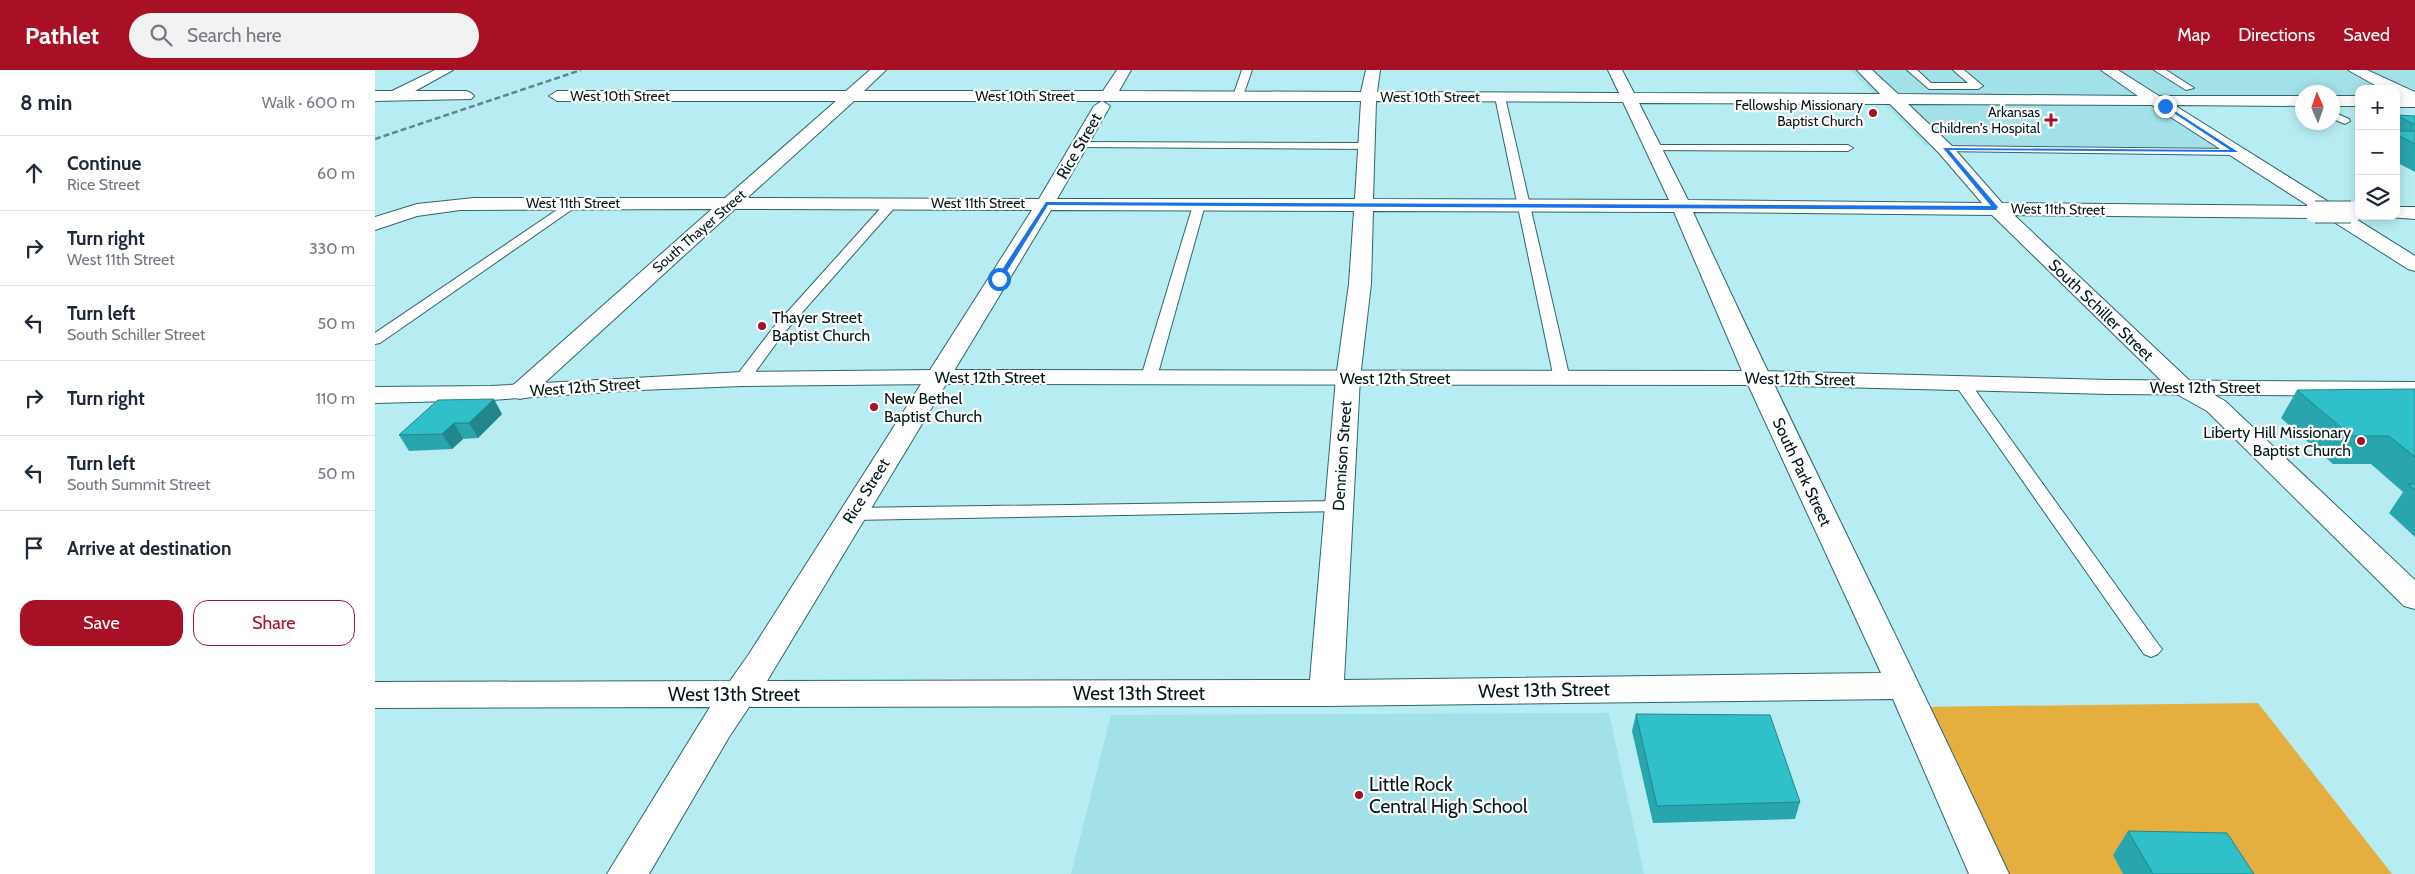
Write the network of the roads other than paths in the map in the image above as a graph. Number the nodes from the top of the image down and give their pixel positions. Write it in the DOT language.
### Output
graph roads {
  1 [pos="446,70"];
  2 [pos="879,70"];
  3 [pos="1124,70"];
  4 [pos="1247,70"];
  5 [pos="1373,70"];
  6 [pos="1615,70"];
  7 [pos="1864,70"];
  8 [pos="1912,70"];
  9 [pos="1958,70"];
  10 [pos="2109,70"];
  11 [pos="2159,70"];
  12 [pos="2355,70"];
  13 [pos="2387,85"];
  14 [pos="1957,87"];
  15 [pos="2189,88"];
  16 [pos="2400,92"];
  17 [pos="375,96"];
  18 [pos="394,96"];
  19 [pos="466,96"];
  20 [pos="557,96"];
  21 [pos="851,96"];
  22 [pos="1238,96"];
  23 [pos="1369,97"];
  24 [pos="1500,97"];
  25 [pos="1629,98"];
  26 [pos="1894,99"];
  27 [pos="1972,99"];
  28 [pos="2155,100"];
  29 [pos="2415,100"];
  30 [pos="1105,101"];
  31 [pos="2295,101"];
  32 [pos="2340,101"];
  33 [pos="2355,102"];
  34 [pos="2400,102"];
  35 [pos="2340,119"];
  36 [pos="2345,122"];
  37 [pos="1078,145"];
  38 [pos="1368,146"];
  39 [pos="1653,148"];
  40 [pos="1848,148"];
  41 [pos="1945,149"];
  42 [pos="2235,152"];
  43 [pos="573,203"];
  44 [pos="893,203"];
  45 [pos="730,204"];
  46 [pos="1046,204"];
  47 [pos="1199,205"];
  48 [pos="1524,206"];
  49 [pos="1681,206"];
  50 [pos="1363,207"];
  51 [pos="1996,208"];
  52 [pos="2355,212"];
  53 [pos="2400,213"];
  54 [pos="2415,213"];
  55 [pos="375,224"];
  56 [pos="2415,265"];
  57 [pos="375,340"];
  58 [pos="938,377"];
  59 [pos="1149,377"];
  60 [pos="1348,378"];
  61 [pos="1562,378"];
  62 [pos="1757,378"];
  63 [pos="742,379"];
  64 [pos="1963,383"];
  65 [pos="2182,387"];
  66 [pos="520,392"];
  67 [pos="375,395"];
  68 [pos="2414,397"];
  69 [pos="1338,507"];
  70 [pos="852,514"];
  71 [pos="2415,598"];
  72 [pos="2151,649"];
  73 [pos="1904,686"];
  74 [pos="1326,692"];
  75 [pos="738,694"];
  76 [pos="375,695"];
  77 [pos="627,874"];
  78 [pos="1989,874"];
  1 -- 18 [label="street"];
  2 -- 21 [label="street, South Thayer Street"];
  3 -- 30 [label="street, Rice Street"];
  4 -- 22 [label="lane"];
  5 -- 23 [label="street, Dennison Street"];
  6 -- 25 [label="street, South Park Street"];
  7 -- 26 [label="street, South Schiller Street"];
  8 -- 14 [label="lane"];
  9 -- 14 [label="lane"];
  10 -- 28 [label="street"];
  11 -- 15 [label="lane"];
  12 -- 13 [label="street"];
  14 -- 27 [label="lane"];
  16 -- 29 [label="street"];
  17 -- 18 [label="street"];
  18 -- 19 [label="street"];
  20 -- 21 [label="street, West 10th Street"];
  21 -- 30 [label="street, West 10th Street"];
  21 -- 45 [label="street, South Thayer Street"];
  22 -- 23 [label="street, West 10th Street"];
  22 -- 30 [label="street, West 10th Street"];
  23 -- 24 [label="street, West 10th Street"];
  23 -- 38 [label="street, Dennison Street"];
  24 -- 25 [label="street, West 10th Street"];
  24 -- 48 [label="lane"];
  25 -- 26 [label="street, West 10th Street"];
  25 -- 39 [label="street, South Park Street"];
  26 -- 27 [label="street, West 10th Street"];
  26 -- 41 [label="street, South Schiller Street"];
  27 -- 28 [label="street, West 10th Street"];
  28 -- 31 [label="street, West 10th Street"];
  28 -- 42 [label="street"];
  29 -- 34 [label="street"];
  30 -- 37 [label="street, Rice Street"];
  32 -- 33 [label="street"];
  35 -- 36 [label="lane"];
  37 -- 38 [label="lane"];
  37 -- 46 [label="street, Rice Street"];
  38 -- 50 [label="street, Dennison Street"];
  39 -- 40 [label="lane"];
  39 -- 49 [label="street, South Park Street"];
  41 -- 42 [label="lane"];
  41 -- 51 [label="street, South Schiller Street"];
  42 -- 56 [label="street"];
  43 -- 45 [label="street, West 11th Street"];
  43 -- 55 [label="street, West 11th Street"];
  43 -- 57 [label="lane"];
  44 -- 45 [label="street, West 11th Street"];
  44 -- 46 [label="street, West 11th Street"];
  44 -- 63 [label="lane"];
  45 -- 66 [label="street, South Thayer Street"];
  46 -- 47 [label="street, West 11th Street"];
  46 -- 58 [label="street, Rice Street"];
  47 -- 50 [label="street, West 11th Street"];
  47 -- 59 [label="lane"];
  48 -- 49 [label="street, West 11th Street"];
  48 -- 50 [label="street, West 11th Street"];
  48 -- 61 [label="lane"];
  49 -- 51 [label="street, West 11th Street"];
  49 -- 62 [label="street, South Park Street"];
  50 -- 60 [label="street, Dennison Street"];
  51 -- 52 [label="street, West 11th Street, bridge"];
  51 -- 65 [label="street, South Schiller Street"];
  53 -- 54 [label="street"];
  58 -- 59 [label="street, West 12th Street"];
  58 -- 63 [label="street, West 12th Street"];
  58 -- 70 [label="street, Rice Street"];
  59 -- 60 [label="street, West 12th Street"];
  60 -- 61 [label="street, West 12th Street"];
  60 -- 69 [label="street, Dennison Street"];
  61 -- 62 [label="street, West 12th Street"];
  62 -- 64 [label="street, West 12th Street"];
  62 -- 73 [label="street, South Park Street"];
  63 -- 66 [label="street, West 12th Street"];
  64 -- 65 [label="street, West 12th Street"];
  64 -- 72 [label="lane"];
  65 -- 68 [label="street, West 12th Street"];
  65 -- 71 [label="street, South Schiller Street"];
  66 -- 67 [label="street, West 12th Street"];
  69 -- 70 [label="lane"];
  69 -- 74 [label="street, Dennison Street"];
  70 -- 75 [label="street, Rice Street"];
  73 -- 74 [label="street, West 13th Street"];
  73 -- 78 [label="street, South Park Street"];
  74 -- 75 [label="street, West 13th Street"];
  75 -- 76 [label="street, West 13th Street"];
  75 -- 77 [label="street, Rice Street"];
}
